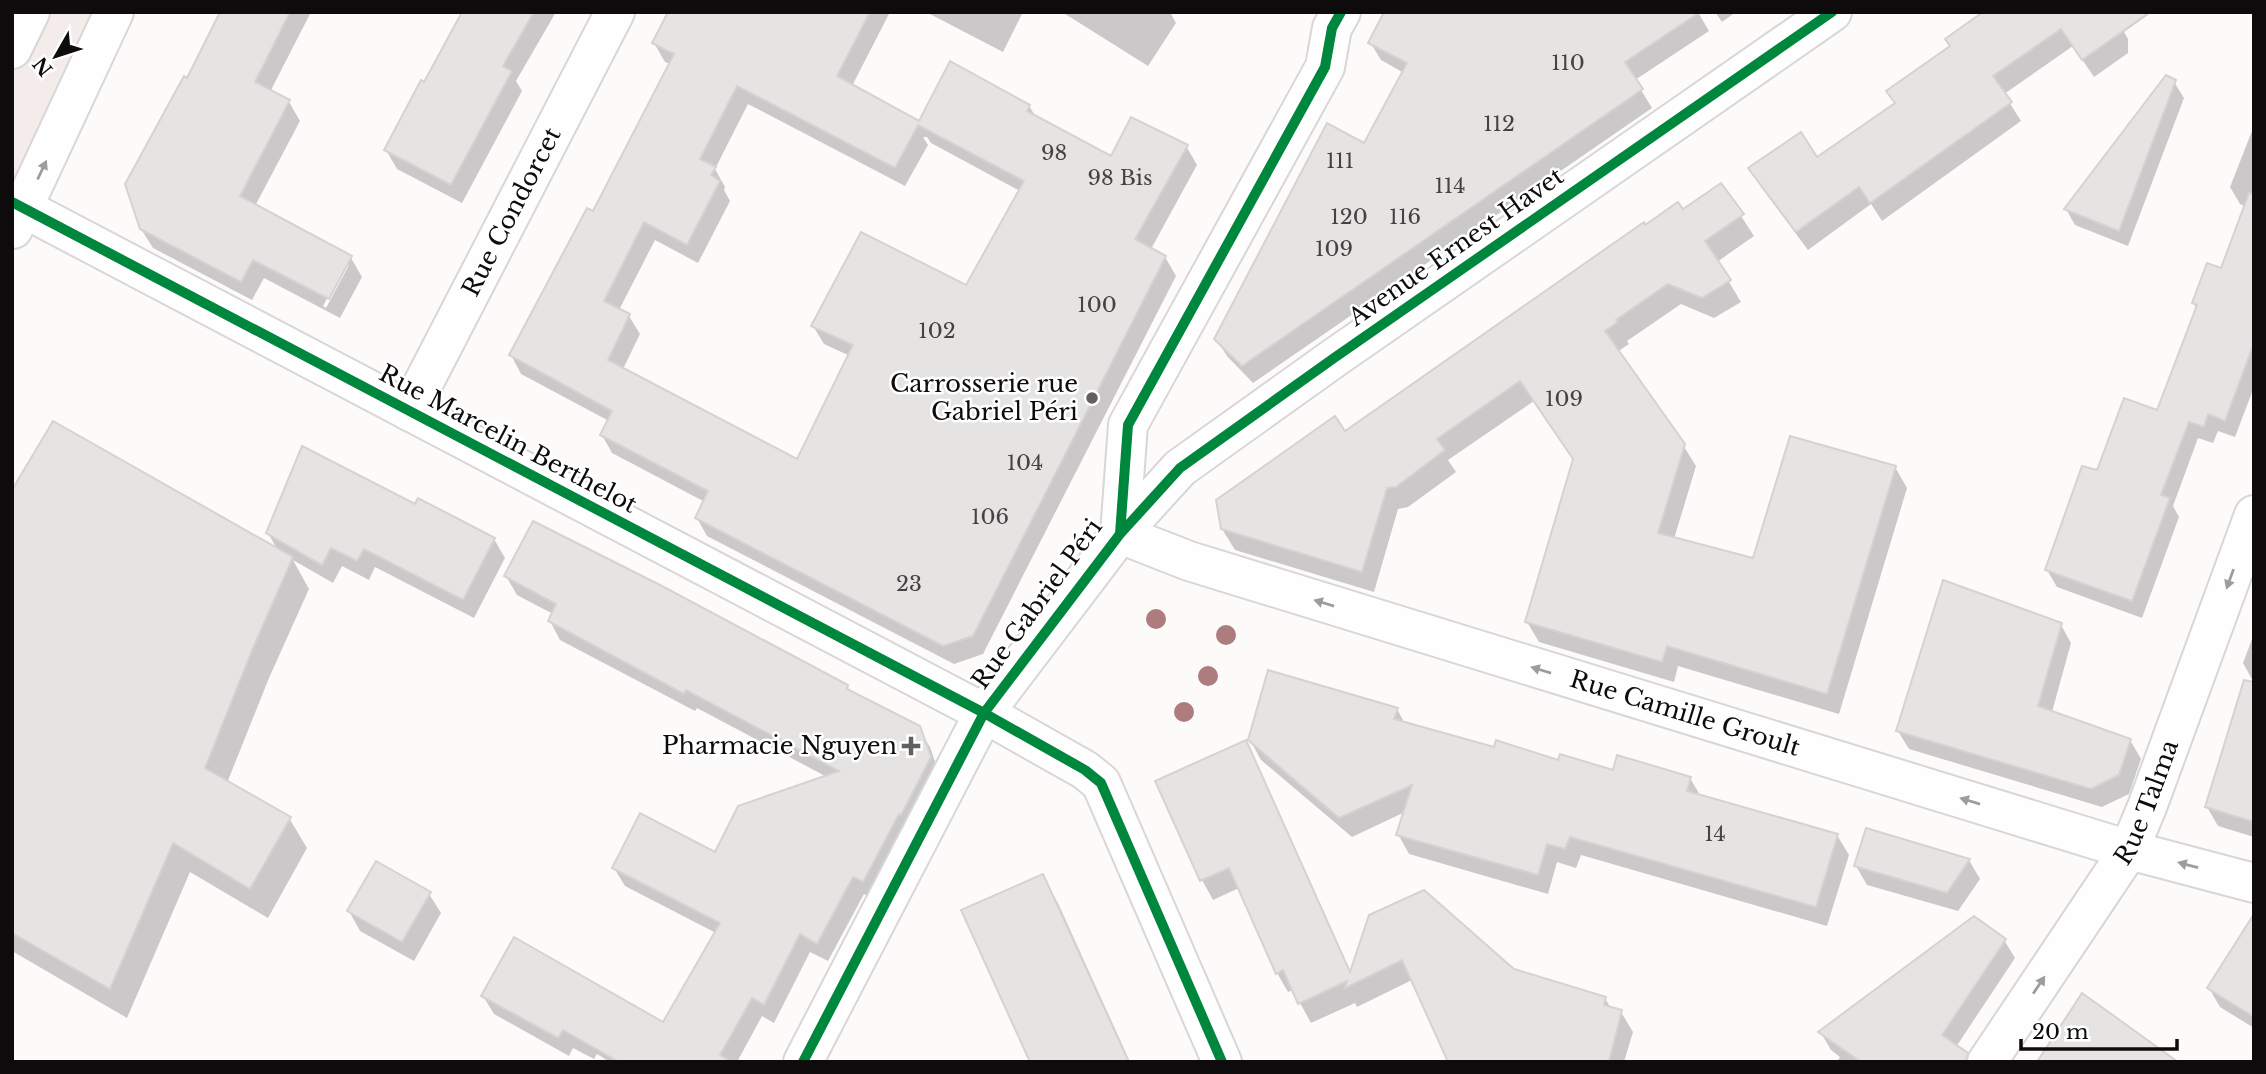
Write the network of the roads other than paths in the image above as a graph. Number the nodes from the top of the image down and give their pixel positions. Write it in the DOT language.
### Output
graph roads {
  1 [pos="30,12"];
  2 [pos="114,12"];
  3 [pos="615,12"];
  4 [pos="1832,12"];
  5 [pos="1327,18"];
  6 [pos="12,49"];
  7 [pos="16,214"];
  8 [pos="409,411"];
  9 [pos="2254,515"];
  10 [pos="1120,534"];
  11 [pos="984,713"];
  12 [pos="2129,850"];
  13 [pos="2254,883"];
  14 [pos="803,1062"];
  15 [pos="1222,1062"];
  16 [pos="1987,1062"];
  1 -- 6 [label="street"];
  7 -- 2 [label="street, one-way"];
  3 -- 8 [label="street, Rue Condorcet"];
  4 -- 10 [label="street, Avenue Ernest Havet"];
  5 -- 10 [label="street, Rue Gabriel Péri"];
  7 -- 8 [label="street, Rue Marcelin Berthelot"];
  8 -- 11 [label="street, Rue Marcelin Berthelot"];
  9 -- 12 [label="street, Rue Talma, one-way"];
  10 -- 11 [label="street, Rue Gabriel Péri"];
  12 -- 10 [label="street, Rue Camille Groult, one-way"];
  11 -- 14 [label="street, Rue Gabriel Péri"];
  11 -- 15 [label="street, Rue Marcelin Berthelot"];
  13 -- 12 [label="street, Rue Camille Groult, one-way"];
  16 -- 12 [label="street, Rue Talma, one-way"];
}
